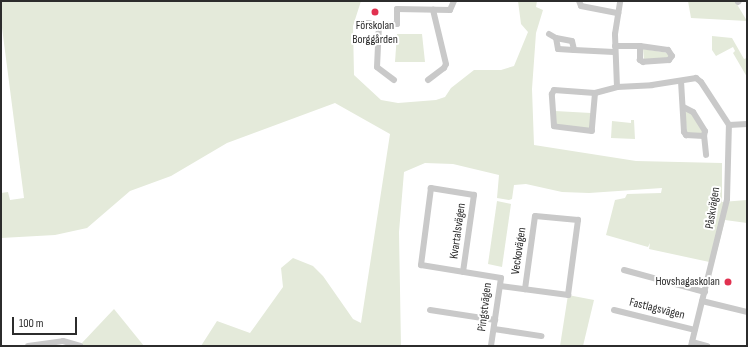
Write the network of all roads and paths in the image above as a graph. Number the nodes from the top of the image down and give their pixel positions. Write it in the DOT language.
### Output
graph roads {
  1 [pos="454,1"];
  2 [pos="579,1"];
  3 [pos="595,1"];
  4 [pos="620,1"];
  5 [pos="594,8"];
  6 [pos="433,10"];
  7 [pos="618,13"];
  8 [pos="367,23"];
  9 [pos="379,24"];
  10 [pos="549,34"];
  11 [pos="556,38"];
  12 [pos="640,46"];
  13 [pos="614,49"];
  14 [pos="574,50"];
  15 [pos="394,80"];
  16 [pos="428,80"];
  17 [pos="681,81"];
  18 [pos="617,87"];
  19 [pos="595,93"];
  20 [pos="683,107"];
  21 [pos="747,124"];
  22 [pos="729,125"];
  23 [pos="704,135"];
  24 [pos="706,155"];
  25 [pos="421,265"];
  26 [pos="624,270"];
  27 [pos="463,272"];
  28 [pos="500,286"];
  29 [pos="525,289"];
  30 [pos="705,292"];
  31 [pos="702,301"];
  32 [pos="430,310"];
  33 [pos="614,310"];
  34 [pos="747,312"];
  35 [pos="495,320"];
  36 [pos="494,329"];
  37 [pos="695,330"];
  38 [pos="542,336"];
  39 [pos="691,344"];
  40 [pos="28,346"];
  41 [pos="80,346"];
  42 [pos="491,346"];
  43 [pos="707,346"];
  1 -- 6 [label="street"];
  2 -- 5 [label="street"];
  3 -- 5 [label="street"];
  4 -- 7 [label="street"];
  5 -- 7 [label="street"];
  6 -- 9 [label="street"];
  6 -- 16 [label="street"];
  7 -- 13 [label="street"];
  8 -- 9 [label="street"];
  9 -- 15 [label="street"];
  10 -- 11 [label="street"];
  11 -- 14 [label="street"];
  11 -- 14 [label="street"];
  12 -- 12 [label="street"];
  12 -- 13 [label="street"];
  13 -- 14 [label="street"];
  13 -- 18 [label="street"];
  17 -- 18 [label="street"];
  17 -- 20 [label="street"];
  17 -- 22 [label="street"];
  18 -- 19 [label="street"];
  19 -- 19 [label="street"];
  20 -- 23 [label="street"];
  20 -- 23 [label="street"];
  21 -- 22 [label="street"];
  22 -- 30 [label="street, Påskvägen"];
  23 -- 24 [label="street"];
  25 -- 27 [label="street, Pingstvägen"];
  25 -- 27 [label="street, Kvartalsvägen"];
  26 -- 30 [label="street"];
  27 -- 28 [label="street, Pingstvägen"];
  28 -- 29 [label="street"];
  28 -- 35 [label="street, Pingstvägen"];
  29 -- 29 [label="street, Veckovägen"];
  30 -- 31 [label="street, Påskvägen"];
  31 -- 34 [label="street"];
  31 -- 37 [label="street, Påskvägen"];
  32 -- 35 [label="street"];
  33 -- 37 [label="street, Fastlagsvägen"];
  35 -- 36 [label="street, Pingstvägen"];
  36 -- 38 [label="street"];
  36 -- 42 [label="street, Pingstvägen"];
  37 -- 39 [label="street, Påskvägen"];
  39 -- 43 [label="street"];
  40 -- 41 [label="street"];
}
